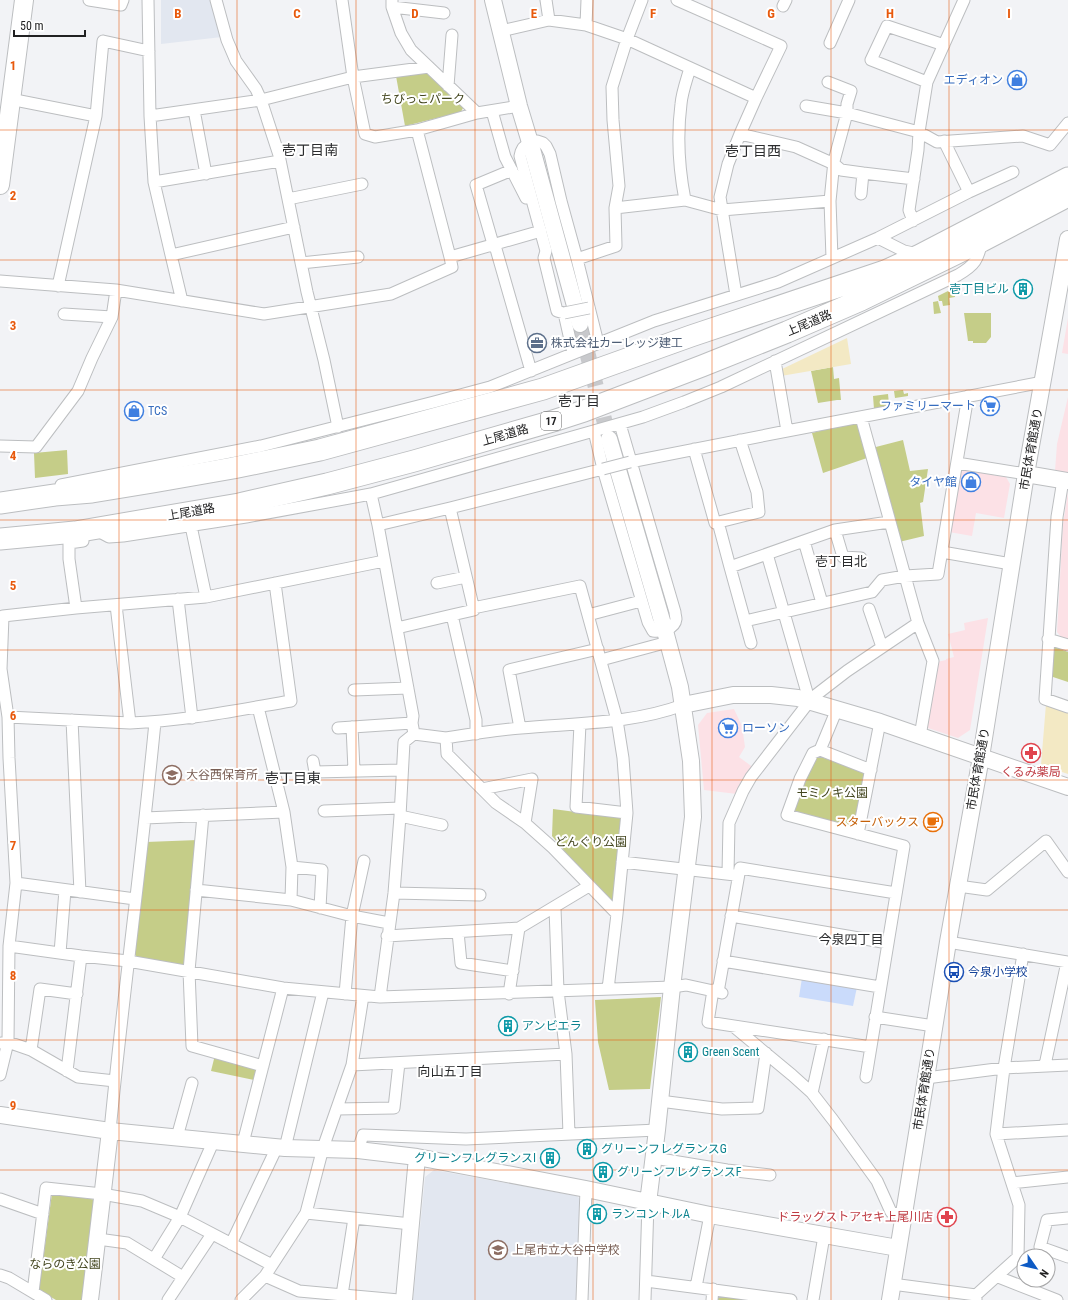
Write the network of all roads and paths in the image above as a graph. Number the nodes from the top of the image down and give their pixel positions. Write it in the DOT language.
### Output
graph roads {
  1 [pos="24,0"];
  2 [pos="89,0"];
  3 [pos="122,0"];
  4 [pos="148,0"];
  5 [pos="216,0"];
  6 [pos="342,0"];
  7 [pos="493,0"];
  8 [pos="546,0"];
  9 [pos="587,0"];
  10 [pos="642,0"];
  11 [pos="677,0"];
  12 [pos="849,0"];
  13 [pos="964,0"];
  14 [pos="392,3"];
  15 [pos="444,13"];
  16 [pos="549,20"];
  17 [pos="586,25"];
  18 [pos="501,31"];
  19 [pos="452,35"];
  20 [pos="627,39"];
  21 [pos="830,43"];
  22 [pos="944,45"];
  23 [pos="149,51"];
  24 [pos="429,67"];
  25 [pos="690,68"];
  26 [pos="353,77"];
  27 [pos="828,82"];
  28 [pos="927,82"];
  29 [pos="448,86"];
  30 [pos="756,98"];
  31 [pos="10,99"];
  32 [pos="261,100"];
  33 [pos="519,106"];
  34 [pos="806,106"];
  35 [pos="194,110"];
  36 [pos="492,111"];
  37 [pos="847,113"];
  38 [pos="477,114"];
  39 [pos="96,116"];
  40 [pos="150,116"];
  41 [pos="1068,123"];
  42 [pos="417,130"];
  43 [pos="919,132"];
  44 [pos="740,134"];
  45 [pos="944,141"];
  46 [pos="530,142"];
  47 [pos="280,161"];
  48 [pos="834,164"];
  49 [pos="512,170"];
  50 [pos="1013,172"];
  51 [pos="206,174"];
  52 [pos="863,174"];
  53 [pos="0,178"];
  54 [pos="1068,178"];
  55 [pos="914,179"];
  56 [pos="154,182"];
  57 [pos="362,184"];
  58 [pos="970,192"];
  59 [pos="861,194"];
  60 [pos="1068,196"];
  61 [pos="288,199"];
  62 [pos="685,200"];
  63 [pos="830,201"];
  64 [pos="615,208"];
  65 [pos="722,210"];
  66 [pos="537,218"];
  67 [pos="912,221"];
  68 [pos="294,227"];
  69 [pos="540,231"];
  70 [pos="878,238"];
  71 [pos="1068,239"];
  72 [pos="982,241"];
  73 [pos="493,244"];
  74 [pos="171,255"];
  75 [pos="920,255"];
  76 [pos="450,257"];
  77 [pos="358,258"];
  78 [pos="832,258"];
  79 [pos="577,259"];
  80 [pos="301,263"];
  81 [pos="0,282"];
  82 [pos="58,286"];
  83 [pos="116,290"];
  84 [pos="736,295"];
  85 [pos="182,301"];
  86 [pos="311,307"];
  87 [pos="589,308"];
  88 [pos="564,313"];
  89 [pos="64,314"];
  90 [pos="112,317"];
  91 [pos="580,324"];
  92 [pos="598,343"];
  93 [pos="573,353"];
  94 [pos="775,361"];
  95 [pos="531,371"];
  96 [pos="1043,382"];
  97 [pos="968,396"];
  98 [pos="861,417"];
  99 [pos="620,424"];
  100 [pos="338,426"];
  101 [pos="787,430"];
  102 [pos="594,431"];
  103 [pos="609,439"];
  104 [pos="740,440"];
  105 [pos="0,446"];
  106 [pos="694,449"];
  107 [pos="630,462"];
  108 [pos="956,463"];
  109 [pos="603,469"];
  110 [pos="1026,474"];
  111 [pos="1066,481"];
  112 [pos="371,494"];
  113 [pos="42,497"];
  114 [pos="0,503"];
  115 [pos="450,508"];
  116 [pos="718,522"];
  117 [pos="889,522"];
  118 [pos="378,525"];
  119 [pos="191,526"];
  120 [pos="835,530"];
  121 [pos="102,533"];
  122 [pos="0,539"];
  123 [pos="804,541"];
  124 [pos="942,552"];
  125 [pos="766,554"];
  126 [pos="861,558"];
  127 [pos="384,561"];
  128 [pos="1011,564"];
  129 [pos="730,567"];
  130 [pos="906,576"];
  131 [pos="466,577"];
  132 [pos="274,583"];
  133 [pos="437,583"];
  134 [pos="206,597"];
  135 [pos="178,599"];
  136 [pos="642,601"];
  137 [pos="822,603"];
  138 [pos="116,604"];
  139 [pos="76,608"];
  140 [pos="473,608"];
  141 [pos="869,609"];
  142 [pos="783,612"];
  143 [pos="452,615"];
  144 [pos="588,615"];
  145 [pos="745,621"];
  146 [pos="918,623"];
  147 [pos="397,628"];
  148 [pos="666,637"];
  149 [pos="1048,639"];
  150 [pos="751,643"];
  151 [pos="1068,645"];
  152 [pos="882,647"];
  153 [pos="599,654"];
  154 [pos="408,688"];
  155 [pos="354,690"];
  156 [pos="811,700"];
  157 [pos="683,705"];
  158 [pos="258,707"];
  159 [pos="1068,707"];
  160 [pos="837,708"];
  161 [pos="8,717"];
  162 [pos="192,718"];
  163 [pos="72,720"];
  164 [pos="617,720"];
  165 [pos="155,722"];
  166 [pos="880,722"];
  167 [pos="130,723"];
  168 [pos="580,724"];
  169 [pos="352,727"];
  170 [pos="338,728"];
  171 [pos="520,728"];
  172 [pos="413,729"];
  173 [pos="476,734"];
  174 [pos="920,736"];
  175 [pos="446,738"];
  176 [pos="820,750"];
  177 [pos="4,757"];
  178 [pos="981,757"];
  179 [pos="313,761"];
  180 [pos="354,770"];
  181 [pos="402,770"];
  182 [pos="870,770"];
  183 [pos="1068,787"];
  184 [pos="482,789"];
  185 [pos="324,811"];
  186 [pos="284,812"];
  187 [pos="400,812"];
  188 [pos="627,813"];
  189 [pos="203,815"];
  190 [pos="146,818"];
  191 [pos="525,823"];
  192 [pos="442,825"];
  193 [pos="858,834"];
  194 [pos="364,861"];
  195 [pos="622,862"];
  196 [pos="292,867"];
  197 [pos="687,869"];
  198 [pos="1068,872"];
  199 [pos="733,875"];
  200 [pos="16,883"];
  201 [pos="589,886"];
  202 [pos="958,886"];
  203 [pos="65,890"];
  204 [pos="196,890"];
  205 [pos="80,892"];
  206 [pos="896,893"];
  207 [pos="394,894"];
  208 [pos="480,895"];
  209 [pos="135,899"];
  210 [pos="291,900"];
  211 [pos="320,908"];
  212 [pos="555,908"];
  213 [pos="617,914"];
  214 [pos="352,916"];
  215 [pos="731,916"];
  216 [pos="390,923"];
  217 [pos="519,928"];
  218 [pos="458,932"];
  219 [pos="387,936"];
  220 [pos="948,942"];
  221 [pos="888,943"];
  222 [pos="9,946"];
  223 [pos="60,953"];
  224 [pos="1023,954"];
  225 [pos="81,956"];
  226 [pos="128,961"];
  227 [pos="724,961"];
  228 [pos="1067,962"];
  229 [pos="4,971"];
  230 [pos="189,971"];
  231 [pos="513,971"];
  232 [pos="672,987"];
  233 [pos="880,987"];
  234 [pos="283,988"];
  235 [pos="608,990"];
  236 [pos="558,991"];
  237 [pos="323,992"];
  238 [pos="718,992"];
  239 [pos="77,994"];
  240 [pos="345,994"];
  241 [pos="509,994"];
  242 [pos="363,996"];
  243 [pos="380,998"];
  244 [pos="875,1017"];
  245 [pos="733,1026"];
  246 [pos="934,1026"];
  247 [pos="824,1039"];
  248 [pos="4,1043"];
  249 [pos="871,1047"];
  250 [pos="31,1050"];
  251 [pos="766,1053"];
  252 [pos="566,1054"];
  253 [pos="399,1064"];
  254 [pos="1068,1064"];
  255 [pos="352,1065"];
  256 [pos="1045,1065"];
  257 [pos="263,1066"];
  258 [pos="1004,1068"];
  259 [pos="67,1071"];
  260 [pos="0,1075"];
  261 [pos="866,1078"];
  262 [pos="926,1078"];
  263 [pos="115,1080"];
  264 [pos="192,1084"];
  265 [pos="812,1093"];
  266 [pos="660,1101"];
  267 [pos="337,1109"];
  268 [pos="0,1115"];
  269 [pos="657,1130"];
  270 [pos="1068,1130"];
  271 [pos="110,1131"];
  272 [pos="569,1134"];
  273 [pos="996,1134"];
  274 [pos="176,1137"];
  275 [pos="214,1140"];
  276 [pos="243,1143"];
  277 [pos="281,1147"];
  278 [pos="323,1148"];
  279 [pos="358,1150"];
  280 [pos="417,1157"];
  281 [pos="654,1158"];
  282 [pos="770,1175"];
  283 [pos="1068,1177"];
  284 [pos="1012,1183"];
  285 [pos="586,1189"];
  286 [pos="102,1194"];
  287 [pos="0,1199"];
  288 [pos="648,1203"];
  289 [pos="306,1213"];
  290 [pos="43,1214"];
  291 [pos="710,1215"];
  292 [pos="904,1215"];
  293 [pos="180,1217"];
  294 [pos="354,1218"];
  295 [pos="1068,1218"];
  296 [pos="411,1224"];
  297 [pos="212,1234"];
  298 [pos="824,1236"];
  299 [pos="98,1239"];
  300 [pos="231,1244"];
  301 [pos="898,1248"];
  302 [pos="1068,1257"];
  303 [pos="154,1259"];
  304 [pos="272,1265"];
  305 [pos="0,1276"];
  306 [pos="264,1276"];
  307 [pos="998,1277"];
  308 [pos="183,1278"];
  309 [pos="646,1281"];
  310 [pos="892,1284"];
  311 [pos="696,1287"];
  312 [pos="33,1292"];
  313 [pos="712,1294"];
  314 [pos="342,1295"];
  315 [pos="976,1297"];
  316 [pos="46,1300"];
  317 [pos="90,1300"];
  318 [pos="168,1300"];
  319 [pos="241,1300"];
  320 [pos="399,1300"];
  321 [pos="404,1300"];
  322 [pos="582,1300"];
  323 [pos="645,1300"];
  324 [pos="791,1300"];
  325 [pos="813,1300"];
  326 [pos="890,1300"];
  327 [pos="1057,1300"];
  1 -- 31 [label="main road"];
  2 -- 3 [label="street"];
  4 -- 23 [label="street"];
  5 -- 32 [label="street"];
  6 -- 26 [label="street"];
  7 -- 18 [label="street"];
  8 -- 16 [label="street"];
  9 -- 17 [label="street"];
  10 -- 20 [label="street"];
  11 -- 30 [label="street"];
  12 -- 21 [label="street"];
  13 -- 22 [label="street"];
  14 -- 15 [label="street"];
  14 -- 24 [label="street"];
  16 -- 17 [label="street"];
  16 -- 18 [label="street"];
  17 -- 20 [label="street"];
  18 -- 33 [label="street"];
  19 -- 29 [label="street"];
  20 -- 25 [label="street"];
  20 -- 64 [label="street"];
  22 -- 28 [label="street"];
  22 -- 28 [label="street"];
  23 -- 39 [label="street"];
  23 -- 40 [label="street"];
  24 -- 26 [label="street"];
  24 -- 29 [label="street"];
  25 -- 30 [label="street"];
  25 -- 62 [label="street"];
  26 -- 32 [label="street"];
  26 -- 42 [label="street"];
  27 -- 37 [label="street"];
  28 -- 43 [label="street"];
  29 -- 38 [label="street"];
  30 -- 44 [label="street"];
  31 -- 39 [label="street"];
  31 -- 53 [label="main road"];
  32 -- 35 [label="street"];
  32 -- 47 [label="street"];
  33 -- 36 [label="street"];
  33 -- 46 [label="street"];
  34 -- 37 [label="street"];
  35 -- 40 [label="street"];
  35 -- 51 [label="street"];
  36 -- 38 [label="street"];
  36 -- 49 [label="street"];
  37 -- 43 [label="street"];
  37 -- 48 [label="street"];
  38 -- 42 [label="street"];
  39 -- 82 [label="street"];
  40 -- 56 [label="street"];
  41 -- 45 [label="street"];
  42 -- 76 [label="street"];
  43 -- 45 [label="street"];
  43 -- 55 [label="street"];
  44 -- 48 [label="street"];
  44 -- 65 [label="street"];
  45 -- 58 [label="street"];
  46 -- 66 [label="street"];
  46 -- 79 [label="street"];
  46 -- 91 [label="street"];
  47 -- 51 [label="street"];
  47 -- 61 [label="street"];
  48 -- 52 [label="street"];
  48 -- 63 [label="street"];
  49 -- 66 [label="street"];
  49 -- 73 [label="street"];
  50 -- 58 [label="street"];
  51 -- 56 [label="street"];
  52 -- 55 [label="street"];
  52 -- 59 [label="street"];
  54 -- 75 [label="highway, 上尾道路"];
  55 -- 67 [label="street"];
  56 -- 74 [label="street"];
  57 -- 61 [label="street"];
  58 -- 67 [label="street"];
  60 -- 72 [label="highway, 上尾道路 / 17"];
  61 -- 68 [label="street"];
  62 -- 64 [label="street"];
  62 -- 65 [label="street"];
  63 -- 65 [label="street"];
  63 -- 78 [label="street"];
  64 -- 79 [label="street"];
  65 -- 84 [label="street"];
  66 -- 69 [label="street"];
  67 -- 70 [label="street"];
  68 -- 74 [label="street"];
  68 -- 80 [label="street"];
  69 -- 73 [label="street"];
  69 -- 88 [label="street"];
  70 -- 75 [label="street"];
  70 -- 78 [label="street"];
  71 -- 96 [label="street, 市民体育館通り"];
  72 -- 94 [label="street"];
  72 -- 121 [label="highway, 上尾道路 / 17"];
  73 -- 76 [label="street"];
  73 -- 95 [label="street"];
  74 -- 85 [label="street"];
  75 -- 113 [label="highway, 上尾道路"];
  76 -- 86 [label="street"];
  77 -- 80 [label="street"];
  78 -- 84 [label="street"];
  79 -- 87 [label="street"];
  80 -- 86 [label="street"];
  81 -- 82 [label="street"];
  82 -- 83 [label="street"];
  83 -- 85 [label="street"];
  83 -- 90 [label="street"];
  84 -- 92 [label="street"];
  85 -- 86 [label="street"];
  86 -- 100 [label="street"];
  87 -- 88 [label="street, bridge"];
  87 -- 92 [label="street"];
  88 -- 93 [label="street"];
  89 -- 90 [label="street"];
  90 -- 105 [label="street"];
  92 -- 93 [label="street"];
  93 -- 95 [label="street"];
  94 -- 99 [label="street"];
  94 -- 101 [label="street"];
  95 -- 100 [label="street"];
  96 -- 97 [label="street"];
  96 -- 110 [label="street, 市民体育館通り"];
  97 -- 98 [label="street"];
  97 -- 108 [label="street"];
  98 -- 101 [label="street"];
  98 -- 117 [label="street"];
  99 -- 102 [label="street"];
  99 -- 107 [label="street"];
  100 -- 113 [label="street"];
  101 -- 104 [label="street"];
  102 -- 109 [label="street"];
  102 -- 112 [label="street"];
  103 -- 148 [label="street"];
  104 -- 106 [label="street"];
  104 -- 116 [label="street"];
  106 -- 107 [label="street"];
  106 -- 116 [label="street"];
  107 -- 109 [label="street, bridge"];
  107 -- 148 [label="street"];
  108 -- 110 [label="street"];
  108 -- 124 [label="street"];
  109 -- 115 [label="street"];
  109 -- 136 [label="street"];
  110 -- 111 [label="street"];
  110 -- 128 [label="street, 市民体育館通り"];
  111 -- 149 [label="street"];
  112 -- 118 [label="street"];
  112 -- 119 [label="street"];
  113 -- 114 [label="highway, 上尾道路"];
  115 -- 118 [label="street"];
  115 -- 131 [label="street"];
  116 -- 129 [label="street"];
  117 -- 120 [label="street"];
  117 -- 130 [label="street"];
  118 -- 127 [label="street"];
  119 -- 121 [label="street"];
  119 -- 134 [label="street"];
  120 -- 123 [label="street"];
  120 -- 126 [label="street"];
  121 -- 122 [label="highway, 上尾道路 / 17"];
  121 -- 139 [label="street"];
  123 -- 125 [label="street"];
  123 -- 137 [label="street"];
  124 -- 128 [label="street"];
  124 -- 130 [label="street"];
  125 -- 129 [label="street"];
  125 -- 142 [label="street"];
  127 -- 132 [label="street"];
  127 -- 147 [label="street"];
  128 -- 178 [label="street, 市民体育館通り"];
  129 -- 145 [label="street"];
  130 -- 137 [label="street"];
  130 -- 146 [label="street"];
  131 -- 133 [label="street"];
  131 -- 140 [label="street"];
  132 -- 134 [label="street"];
  132 -- 158 [label="street"];
  134 -- 135 [label="street"];
  135 -- 138 [label="street"];
  135 -- 162 [label="street"];
  136 -- 144 [label="street"];
  136 -- 148 [label="street"];
  137 -- 142 [label="street"];
  138 -- 139 [label="street"];
  138 -- 167 [label="street"];
  139 -- 161 [label="street"];
  140 -- 143 [label="street"];
  140 -- 144 [label="street"];
  141 -- 152 [label="street"];
  142 -- 145 [label="street"];
  142 -- 156 [label="street"];
  143 -- 147 [label="street"];
  143 -- 173 [label="street"];
  144 -- 153 [label="street"];
  145 -- 150 [label="street"];
  146 -- 152 [label="street"];
  146 -- 174 [label="street"];
  147 -- 154 [label="street"];
  148 -- 153 [label="street"];
  148 -- 157 [label="street"];
  149 -- 151 [label="street"];
  149 -- 159 [label="street"];
  152 -- 156 [label="street"];
  153 -- 164 [label="street"];
  153 -- 171 [label="street"];
  154 -- 155 [label="street"];
  154 -- 172 [label="street"];
  156 -- 157 [label="street"];
  156 -- 160 [label="street"];
  156 -- 199 [label="street"];
  157 -- 164 [label="street"];
  157 -- 197 [label="street"];
  158 -- 162 [label="street"];
  158 -- 186 [label="street"];
  160 -- 166 [label="street"];
  160 -- 176 [label="street"];
  161 -- 163 [label="street"];
  161 -- 177 [label="street"];
  162 -- 165 [label="street"];
  163 -- 167 [label="street"];
  163 -- 205 [label="street"];
  164 -- 168 [label="street"];
  164 -- 188 [label="street"];
  165 -- 167 [label="street"];
  165 -- 190 [label="street"];
  166 -- 174 [label="street"];
  166 -- 182 [label="street"];
  168 -- 171 [label="street"];
  168 -- 188 [label="street"];
  169 -- 170 [label="street"];
  169 -- 172 [label="street"];
  169 -- 180 [label="street"];
  171 -- 173 [label="street"];
  172 -- 175 [label="street"];
  172 -- 181 [label="street"];
  173 -- 175 [label="street"];
  174 -- 178 [label="street"];
  175 -- 184 [label="street"];
  176 -- 182 [label="street"];
  176 -- 193 [label="street"];
  177 -- 200 [label="street"];
  178 -- 183 [label="street"];
  178 -- 202 [label="street, 市民体育館通り"];
  179 -- 180 [label="street"];
  180 -- 181 [label="street"];
  181 -- 187 [label="street"];
  182 -- 193 [label="street"];
  184 -- 191 [label="street"];
  184 -- 191 [label="street"];
  185 -- 187 [label="street"];
  186 -- 189 [label="street"];
  186 -- 196 [label="street"];
  187 -- 192 [label="street"];
  187 -- 207 [label="street"];
  188 -- 195 [label="street"];
  189 -- 190 [label="street"];
  189 -- 204 [label="street"];
  190 -- 209 [label="street"];
  191 -- 201 [label="street"];
  193 -- 206 [label="street"];
  194 -- 214 [label="street"];
  195 -- 197 [label="street"];
  195 -- 213 [label="street"];
  196 -- 210 [label="street"];
  196 -- 211 [label="street"];
  197 -- 199 [label="street"];
  197 -- 232 [label="street"];
  198 -- 202 [label="street"];
  199 -- 206 [label="street"];
  199 -- 215 [label="street"];
  200 -- 203 [label="street"];
  200 -- 222 [label="street"];
  201 -- 212 [label="street"];
  201 -- 213 [label="street"];
  202 -- 220 [label="street, 市民体育館通り"];
  203 -- 205 [label="street"];
  203 -- 223 [label="street"];
  204 -- 210 [label="street"];
  204 -- 230 [label="street"];
  205 -- 209 [label="street"];
  206 -- 221 [label="street"];
  207 -- 208 [label="street"];
  207 -- 216 [label="street"];
  209 -- 226 [label="street"];
  210 -- 211 [label="street"];
  211 -- 214 [label="street"];
  212 -- 217 [label="street"];
  212 -- 236 [label="street"];
  213 -- 235 [label="street"];
  214 -- 216 [label="street"];
  214 -- 240 [label="street"];
  215 -- 221 [label="street"];
  215 -- 227 [label="street"];
  216 -- 219 [label="street"];
  217 -- 218 [label="street"];
  217 -- 231 [label="street"];
  218 -- 219 [label="street"];
  218 -- 231 [label="street"];
  219 -- 243 [label="street"];
  220 -- 224 [label="street"];
  220 -- 246 [label="street, 市民体育館通り"];
  221 -- 233 [label="street"];
  222 -- 223 [label="street"];
  222 -- 229 [label="street"];
  223 -- 225 [label="street"];
  224 -- 228 [label="street"];
  224 -- 258 [label="street"];
  225 -- 226 [label="street"];
  225 -- 239 [label="street"];
  226 -- 230 [label="street"];
  226 -- 263 [label="street"];
  227 -- 233 [label="street"];
  227 -- 238 [label="street"];
  228 -- 256 [label="street"];
  229 -- 248 [label="street"];
  230 -- 234 [label="street"];
  230 -- 257 [label="street"];
  231 -- 241 [label="street"];
  232 -- 235 [label="street"];
  232 -- 238 [label="street"];
  232 -- 266 [label="street"];
  233 -- 244 [label="street"];
  234 -- 237 [label="street"];
  234 -- 257 [label="street"];
  235 -- 236 [label="street"];
  236 -- 241 [label="street"];
  236 -- 252 [label="street"];
  237 -- 240 [label="street"];
  237 -- 277 [label="street"];
  238 -- 245 [label="street"];
  239 -- 250 [label="street"];
  239 -- 259 [label="street"];
  240 -- 242 [label="street"];
  241 -- 243 [label="street"];
  242 -- 243 [label="street"];
  242 -- 255 [label="street"];
  244 -- 246 [label="street"];
  244 -- 249 [label="street"];
  245 -- 247 [label="street"];
  245 -- 251 [label="street"];
  246 -- 262 [label="street, 市民体育館通り"];
  247 -- 249 [label="street"];
  247 -- 265 [label="street"];
  248 -- 250 [label="street"];
  248 -- 260 [label="street"];
  249 -- 261 [label="street"];
  250 -- 259 [label="street"];
  251 -- 265 [label="street"];
  251 -- 266 [label="street"];
  252 -- 253 [label="street"];
  252 -- 272 [label="street"];
  253 -- 255 [label="street"];
  253 -- 267 [label="street"];
  254 -- 256 [label="street"];
  255 -- 267 [label="street"];
  256 -- 258 [label="street"];
  257 -- 276 [label="street"];
  258 -- 262 [label="street"];
  258 -- 273 [label="street"];
  259 -- 263 [label="street"];
  262 -- 292 [label="street, 市民体育館通り"];
  263 -- 271 [label="street"];
  264 -- 274 [label="street"];
  265 -- 292 [label="street"];
  266 -- 269 [label="street"];
  267 -- 278 [label="street"];
  268 -- 271 [label="street"];
  269 -- 272 [label="street"];
  269 -- 281 [label="street"];
  270 -- 273 [label="street"];
  271 -- 274 [label="street"];
  271 -- 286 [label="street"];
  272 -- 279 [label="street"];
  273 -- 284 [label="street"];
  274 -- 275 [label="street"];
  275 -- 276 [label="street"];
  275 -- 293 [label="street"];
  276 -- 277 [label="street"];
  277 -- 278 [label="street"];
  277 -- 300 [label="street"];
  278 -- 279 [label="street"];
  278 -- 289 [label="street"];
  279 -- 280 [label="street"];
  280 -- 285 [label="street"];
  280 -- 296 [label="street"];
  281 -- 282 [label="street"];
  281 -- 288 [label="street"];
  283 -- 284 [label="street"];
  284 -- 307 [label="street"];
  285 -- 288 [label="street"];
  285 -- 322 [label="street"];
  286 -- 290 [label="street"];
  286 -- 293 [label="street"];
  286 -- 299 [label="street"];
  287 -- 290 [label="street"];
  288 -- 291 [label="street"];
  288 -- 309 [label="street"];
  289 -- 294 [label="street"];
  289 -- 304 [label="street"];
  290 -- 312 [label="street"];
  291 -- 298 [label="street"];
  291 -- 311 [label="street"];
  292 -- 301 [label="street, 市民体育館通り"];
  293 -- 297 [label="street"];
  293 -- 303 [label="street"];
  294 -- 296 [label="street"];
  294 -- 314 [label="street"];
  295 -- 302 [label="street"];
  296 -- 321 [label="street"];
  297 -- 300 [label="street"];
  297 -- 308 [label="street"];
  298 -- 301 [label="street"];
  298 -- 325 [label="street"];
  299 -- 303 [label="street"];
  299 -- 317 [label="street"];
  300 -- 304 [label="street"];
  301 -- 310 [label="street, 市民体育館通り"];
  303 -- 308 [label="street"];
  304 -- 306 [label="street"];
  305 -- 312 [label="street"];
  306 -- 314 [label="street"];
  306 -- 319 [label="street"];
  307 -- 315 [label="street"];
  307 -- 327 [label="street"];
  308 -- 318 [label="street"];
  309 -- 311 [label="street"];
  309 -- 323 [label="street"];
  310 -- 315 [label="street"];
  310 -- 326 [label="street, 市民体育館通り"];
  311 -- 313 [label="street"];
  312 -- 316 [label="street"];
  313 -- 324 [label="street"];
  314 -- 320 [label="street"];
}
